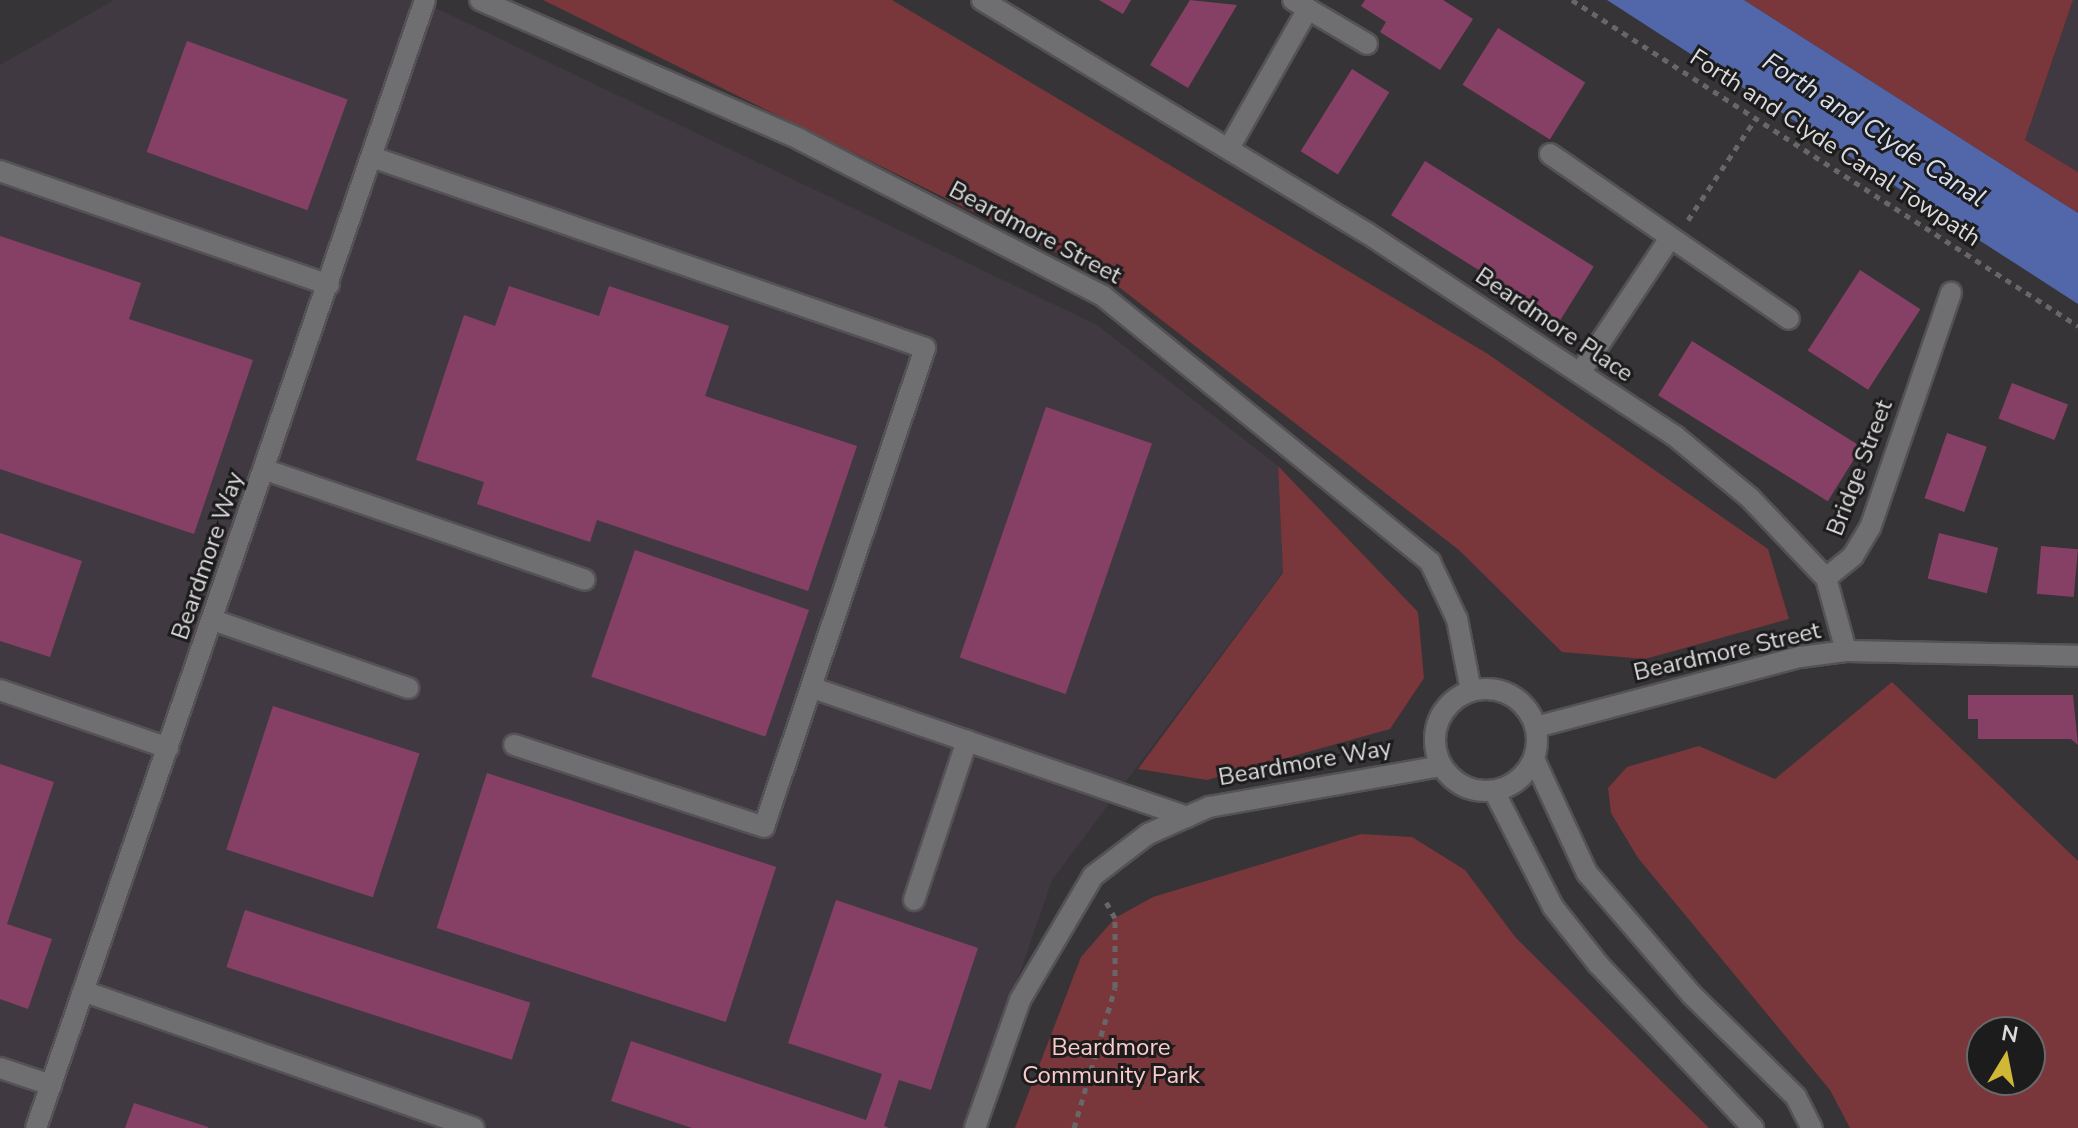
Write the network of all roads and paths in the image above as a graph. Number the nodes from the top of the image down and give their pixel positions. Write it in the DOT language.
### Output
graph roads {
  1 [pos="425,0"];
  2 [pos="480,0"];
  3 [pos="982,0"];
  4 [pos="1572,0"];
  5 [pos="1301,4"];
  6 [pos="1367,44"];
  7 [pos="1756,118"];
  8 [pos="1229,148"];
  9 [pos="1550,154"];
  10 [pos="372,157"];
  11 [pos="0,171"];
  12 [pos="1672,240"];
  13 [pos="329,285"];
  14 [pos="1951,293"];
  15 [pos="1789,319"];
  16 [pos="2078,326"];
  17 [pos="1580,373"];
  18 [pos="266,470"];
  19 [pos="1826,578"];
  20 [pos="585,580"];
  21 [pos="213,620"];
  22 [pos="1846,651"];
  23 [pos="2078,656"];
  24 [pos="408,688"];
  25 [pos="813,688"];
  26 [pos="0,690"];
  27 [pos="1471,691"];
  28 [pos="1536,727"];
  29 [pos="967,741"];
  30 [pos="514,745"];
  31 [pos="168,748"];
  32 [pos="1534,759"];
  33 [pos="1441,766"];
  34 [pos="1494,791"];
  35 [pos="1187,817"];
  36 [pos="1093,876"];
  37 [pos="914,900"];
  38 [pos="83,991"];
  39 [pos="0,1068"];
  40 [pos="51,1085"];
  41 [pos="36,1128"];
  42 [pos="474,1128"];
  43 [pos="975,1128"];
  44 [pos="1074,1128"];
  45 [pos="1753,1128"];
  46 [pos="1812,1128"];
  1 -- 10 [label="street, Beardmore Way"];
  2 -- 27 [label="street, Beardmore Street"];
  3 -- 8 [label="street, Beardmore Place"];
  4 -- 7 [label="path, Forth and Clyde Canal Towpath"];
  5 -- 6 [label="street"];
  5 -- 8 [label="street"];
  7 -- 12 [label="path"];
  7 -- 16 [label="path, Forth and Clyde Canal Towpath"];
  8 -- 17 [label="street, Beardmore Place"];
  9 -- 12 [label="street"];
  10 -- 13 [label="street, Beardmore Way"];
  10 -- 25 [label="street"];
  11 -- 13 [label="street"];
  12 -- 15 [label="street"];
  12 -- 17 [label="street"];
  13 -- 18 [label="street, Beardmore Way"];
  14 -- 19 [label="street, Bridge Street"];
  17 -- 19 [label="street, Beardmore Place"];
  18 -- 20 [label="street"];
  18 -- 21 [label="street, Beardmore Way"];
  19 -- 22 [label="street"];
  21 -- 24 [label="street"];
  21 -- 31 [label="street, Beardmore Way"];
  22 -- 23 [label="street, Beardmore Street"];
  22 -- 28 [label="street, Beardmore Street"];
  25 -- 29 [label="street"];
  25 -- 30 [label="street"];
  26 -- 31 [label="street"];
  27 -- 28 [label="street"];
  27 -- 33 [label="street"];
  28 -- 32 [label="street"];
  29 -- 35 [label="street"];
  29 -- 37 [label="street"];
  31 -- 38 [label="street, Beardmore Way"];
  32 -- 34 [label="street"];
  32 -- 46 [label="street"];
  33 -- 34 [label="street"];
  33 -- 35 [label="street, Beardmore Way"];
  34 -- 45 [label="street"];
  35 -- 36 [label="street, Beardmore Way"];
  36 -- 43 [label="street, Beardmore Way"];
  36 -- 44 [label="path"];
  38 -- 40 [label="street, Beardmore Way"];
  38 -- 42 [label="street"];
  39 -- 40 [label="street"];
  40 -- 41 [label="street, Beardmore Way"];
}
